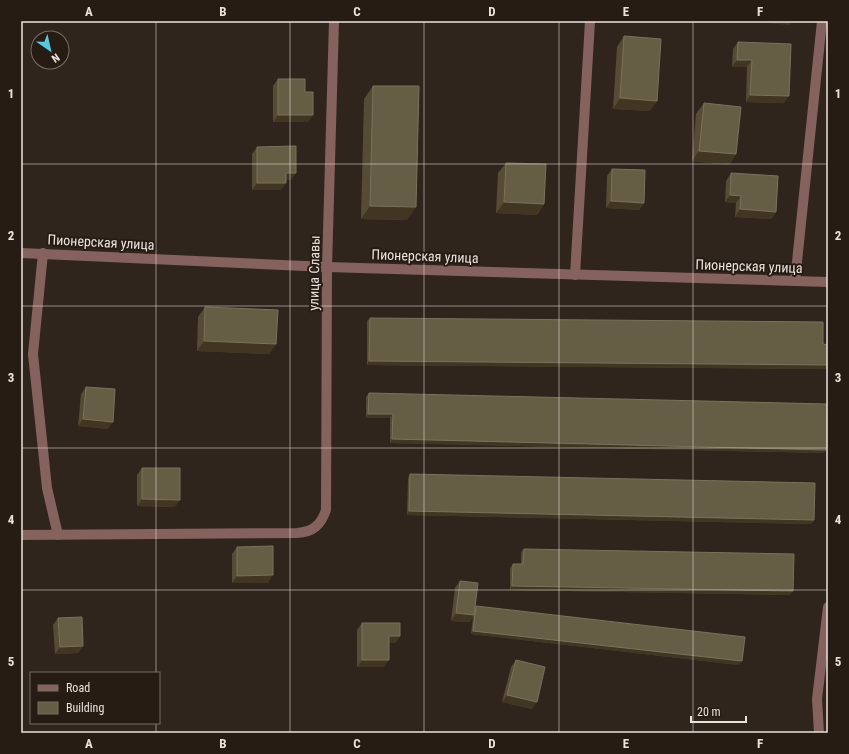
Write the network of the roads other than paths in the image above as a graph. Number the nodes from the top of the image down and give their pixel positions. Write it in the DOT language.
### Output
graph roads {
  1 [pos="334,21"];
  2 [pos="590,21"];
  3 [pos="822,21"];
  4 [pos="21,253"];
  5 [pos="43,253"];
  6 [pos="327,267"];
  7 [pos="575,275"];
  8 [pos="795,281"];
  9 [pos="828,282"];
  10 [pos="21,535"];
  11 [pos="58,535"];
  12 [pos="828,607"];
  13 [pos="820,733"];
  1 -- 6 [label="street, улица Славы"];
  2 -- 7 [label="street"];
  3 -- 8 [label="street"];
  4 -- 5 [label="street, Пионерская улица"];
  5 -- 6 [label="street, Пионерская улица"];
  5 -- 11 [label="street"];
  6 -- 7 [label="street, Пионерская улица"];
  6 -- 11 [label="street, улица Славы"];
  7 -- 8 [label="street, Пионерская улица"];
  8 -- 9 [label="street, Пионерская улица"];
  10 -- 11 [label="street"];
  12 -- 13 [label="street"];
}
